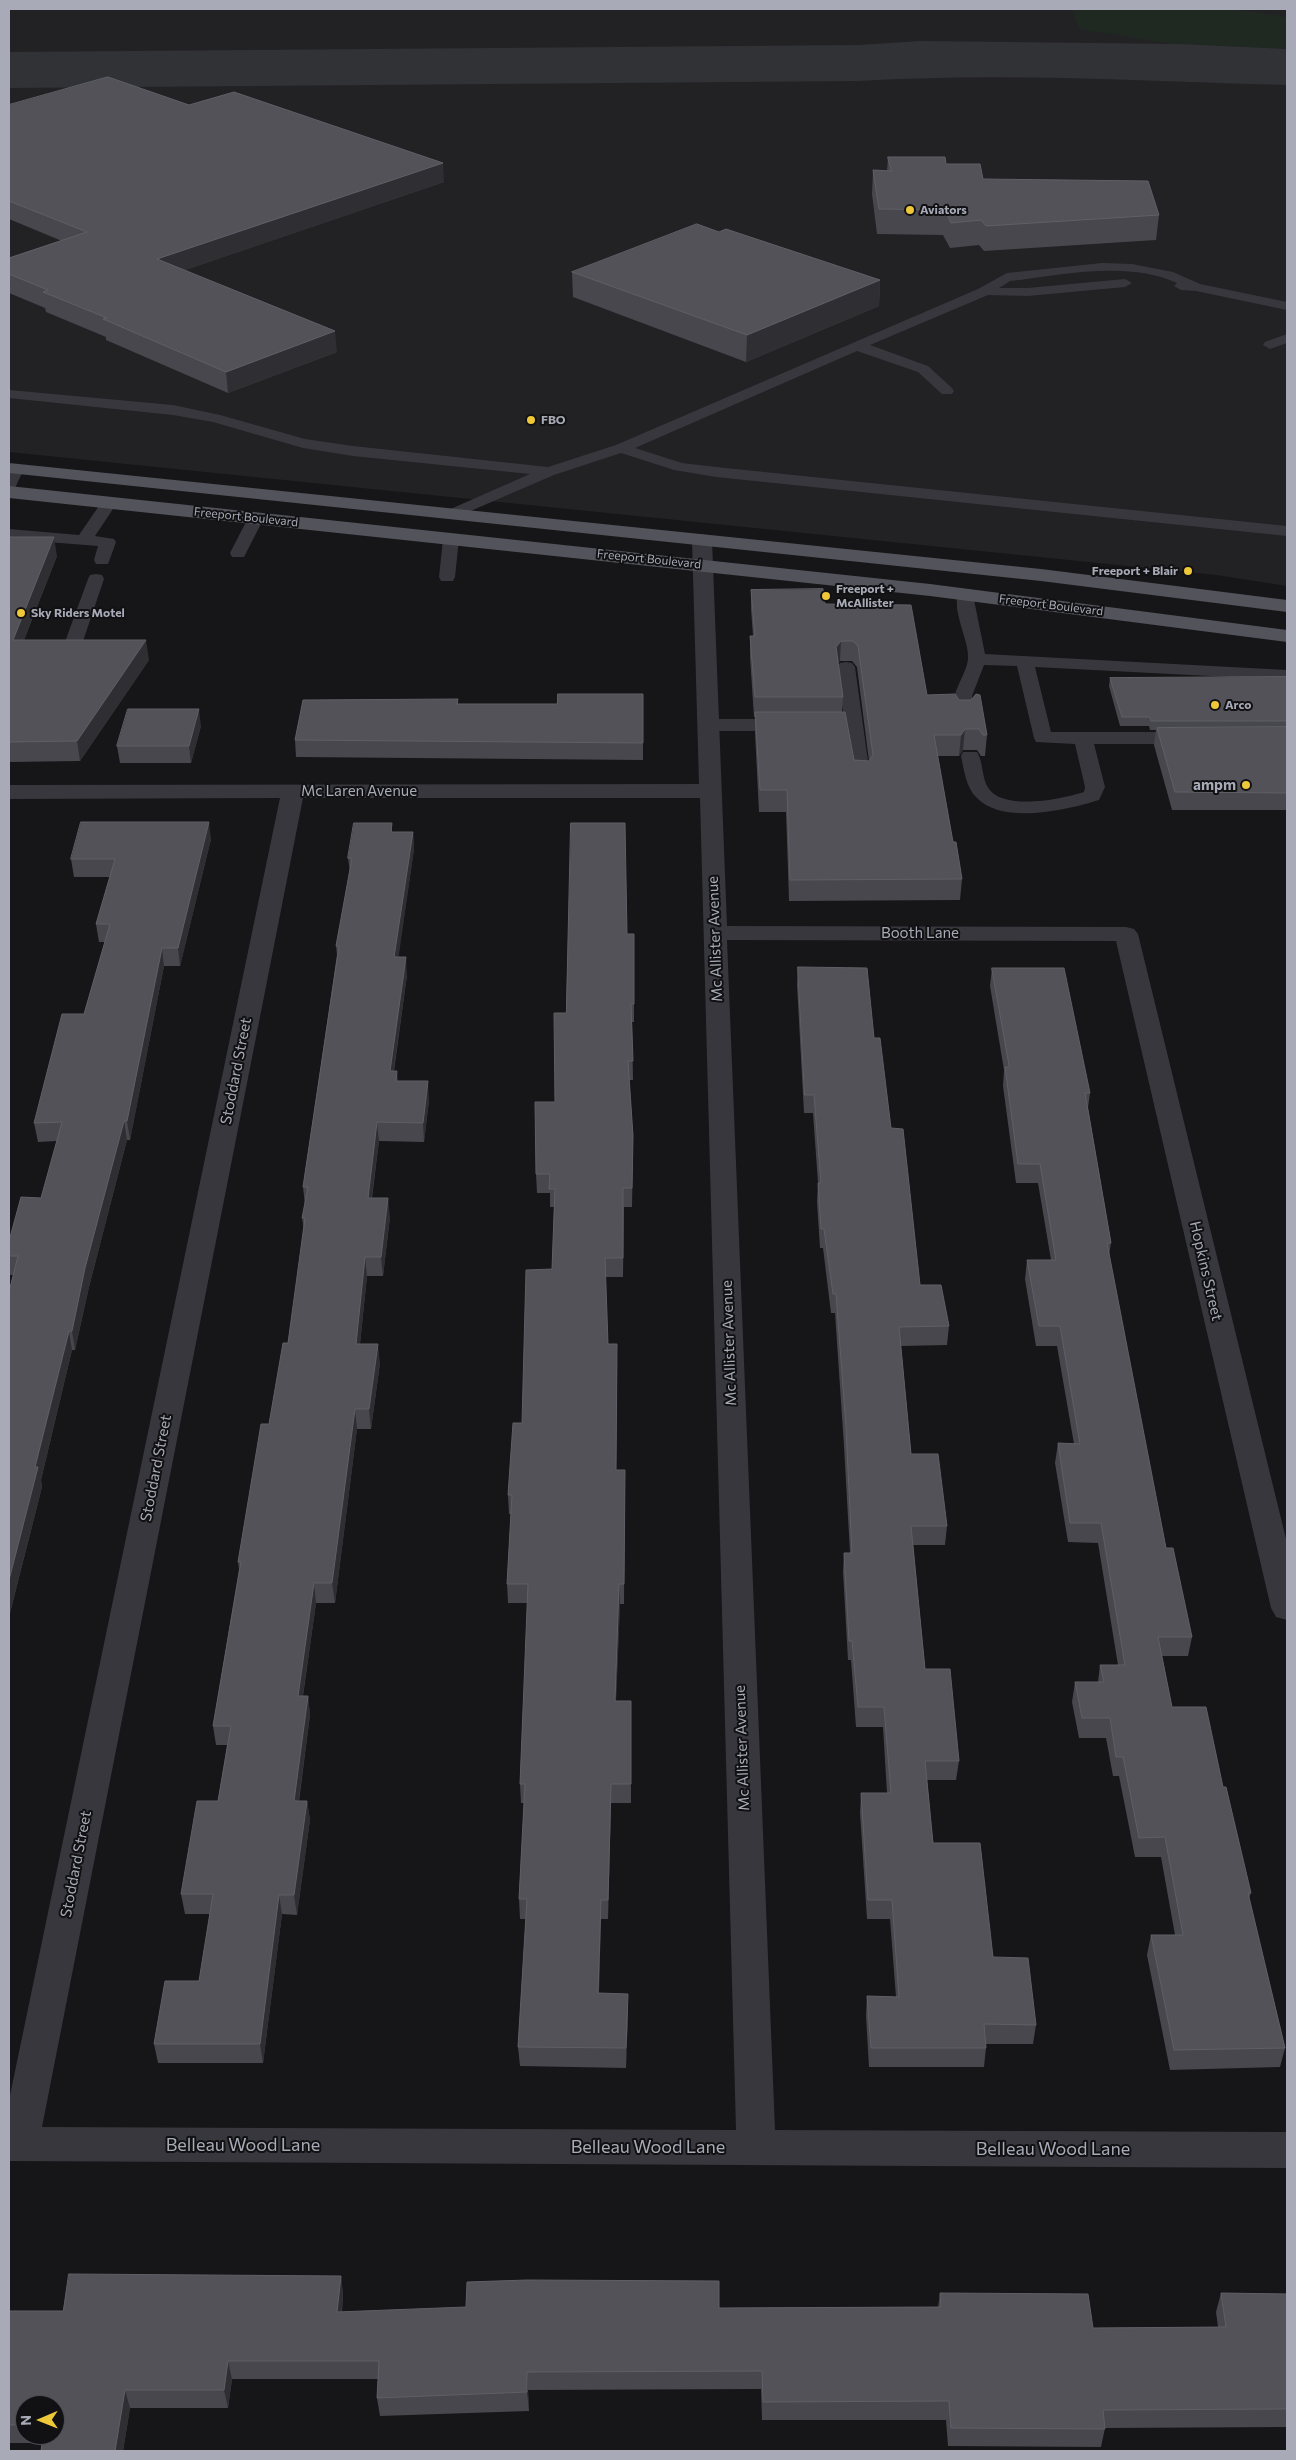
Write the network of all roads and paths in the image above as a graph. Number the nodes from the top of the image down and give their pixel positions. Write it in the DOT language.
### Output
graph roads {
  1 [pos="1287,306"];
  2 [pos="1287,338"];
  3 [pos="1270,345"];
  4 [pos="858,346"];
  5 [pos="947,391"];
  6 [pos="9,394"];
  7 [pos="622,448"];
  8 [pos="548,472"];
  9 [pos="11,473"];
  10 [pos="9,492"];
  11 [pos="109,503"];
  12 [pos="452,514"];
  13 [pos="256,518"];
  14 [pos="1287,530"];
  15 [pos="9,534"];
  16 [pos="450,539"];
  17 [pos="84,540"];
  18 [pos="703,552"];
  19 [pos="238,553"];
  20 [pos="102,560"];
  21 [pos="447,577"];
  22 [pos="96,579"];
  23 [pos="966,594"];
  24 [pos="1287,606"];
  25 [pos="1287,636"];
  26 [pos="71,650"];
  27 [pos="977,659"];
  28 [pos="1025,661"];
  29 [pos="846,667"];
  30 [pos="1148,668"];
  31 [pos="1287,675"];
  32 [pos="1153,686"];
  33 [pos="963,715"];
  34 [pos="708,725"];
  35 [pos="854,725"];
  36 [pos="1083,738"];
  37 [pos="1205,738"];
  38 [pos="970,756"];
  39 [pos="861,776"];
  40 [pos="293,791"];
  41 [pos="710,791"];
  42 [pos="9,792"];
  43 [pos="715,933"];
  44 [pos="1126,934"];
  45 [pos="1287,1608"];
  46 [pos="14,2144"];
  47 [pos="756,2147"];
  48 [pos="1287,2150"];
  1 -- 4 [label="lane"];
  2 -- 3 [label="lane"];
  4 -- 5 [label="lane"];
  4 -- 7 [label="lane"];
  6 -- 8 [label="lane"];
  7 -- 8 [label="lane"];
  7 -- 14 [label="lane"];
  8 -- 12 [label="lane"];
  9 -- 12 [label="main road, Freeport Boulevard"];
  10 -- 11 [label="main road, Freeport Boulevard"];
  11 -- 13 [label="main road, Freeport Boulevard"];
  11 -- 17 [label="lane"];
  12 -- 18 [label="main road, Freeport Boulevard"];
  13 -- 16 [label="main road, Freeport Boulevard"];
  13 -- 19 [label="lane"];
  15 -- 17 [label="lane"];
  16 -- 18 [label="main road, Freeport Boulevard"];
  16 -- 21 [label="lane"];
  17 -- 20 [label="lane"];
  18 -- 23 [label="main road, Freeport Boulevard"];
  18 -- 24 [label="main road, Freeport Boulevard"];
  18 -- 34 [label="street, Mc Allister Avenue"];
  22 -- 26 [label="lane"];
  23 -- 25 [label="main road, Freeport Boulevard"];
  23 -- 27 [label="lane"];
  27 -- 28 [label="lane"];
  27 -- 33 [label="lane"];
  28 -- 30 [label="lane"];
  28 -- 36 [label="lane"];
  29 -- 35 [label="lane"];
  30 -- 31 [label="lane"];
  30 -- 32 [label="lane"];
  34 -- 35 [label="lane"];
  34 -- 41 [label="street, Mc Allister Avenue"];
  35 -- 39 [label="lane"];
  36 -- 37 [label="lane"];
  36 -- 38 [label="lane"];
  40 -- 41 [label="street, Mc Laren Avenue"];
  40 -- 42 [label="street, Mc Laren Avenue"];
  40 -- 46 [label="street, Stoddard Street"];
  41 -- 43 [label="street, Mc Allister Avenue"];
  43 -- 44 [label="street, Booth Lane"];
  43 -- 47 [label="street, Mc Allister Avenue"];
  44 -- 45 [label="street, Hopkins Street"];
  46 -- 47 [label="street, Belleau Wood Lane"];
  47 -- 48 [label="street, Belleau Wood Lane"];
}
